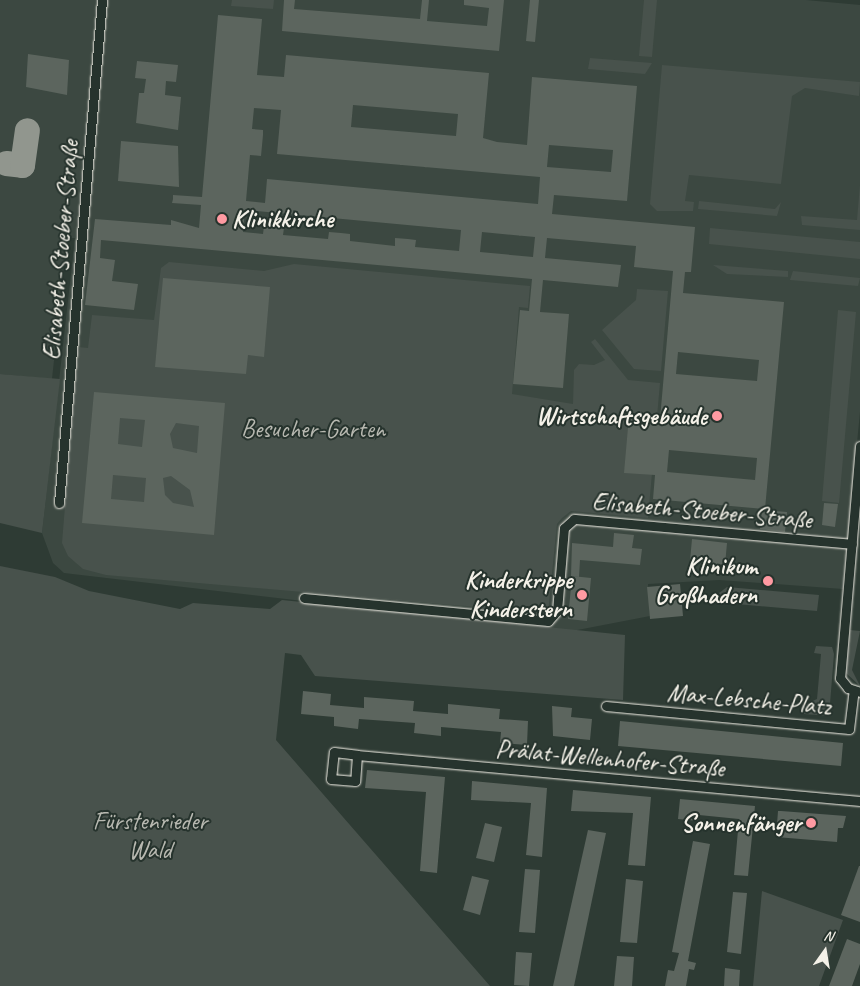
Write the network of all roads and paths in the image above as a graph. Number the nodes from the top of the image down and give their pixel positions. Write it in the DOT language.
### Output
graph roads {
  1 [pos="102,0"];
  2 [pos="860,446"];
  3 [pos="59,503"];
  4 [pos="852,544"];
  5 [pos="304,598"];
  6 [pos="857,691"];
  7 [pos="606,706"];
  8 [pos="357,755"];
  9 [pos="860,801"];
  1 -- 3 [label="street, Elisabeth-Stoeber-Straße"];
  2 -- 4 [label="street"];
  4 -- 5 [label="street, Elisabeth-Stoeber-Straße"];
  4 -- 6 [label="street, Max-Lebsche-Platz"];
  6 -- 7 [label="street, Max-Lebsche-Platz"];
  8 -- 9 [label="street, Prälat-Wellenhofer-Straße"];
}
